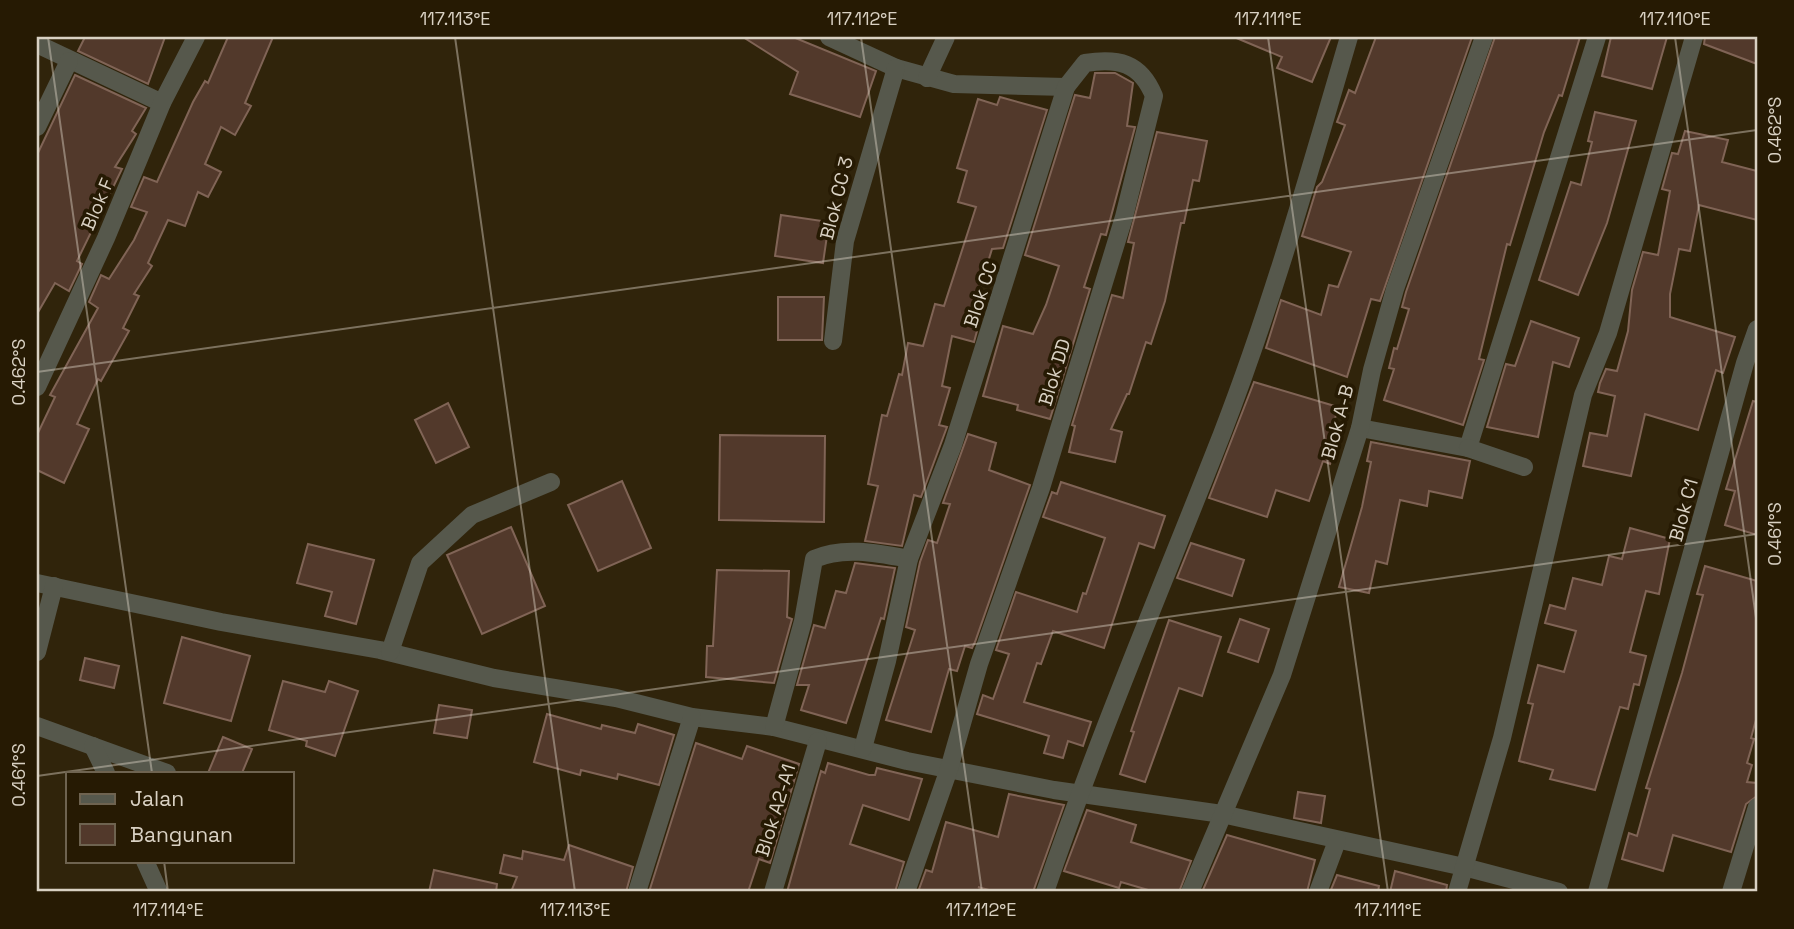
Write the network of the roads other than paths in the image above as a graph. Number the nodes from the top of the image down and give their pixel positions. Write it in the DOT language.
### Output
graph roads {
  1 [pos="196,37"];
  2 [pos="829,37"];
  3 [pos="946,37"];
  4 [pos="1484,37"];
  5 [pos="1597,37"];
  6 [pos="1694,37"];
  7 [pos="1345,38"];
  8 [pos="37,44"];
  9 [pos="69,61"];
  10 [pos="896,68"];
  11 [pos="927,78"];
  12 [pos="1066,88"];
  13 [pos="162,103"];
  14 [pos="37,127"];
  15 [pos="1757,329"];
  16 [pos="833,341"];
  17 [pos="37,387"];
  18 [pos="1360,428"];
  19 [pos="1468,448"];
  20 [pos="1524,467"];
  21 [pos="551,482"];
  22 [pos="909,559"];
  23 [pos="45,584"];
  24 [pos="37,652"];
  25 [pos="390,652"];
  26 [pos="692,717"];
  27 [pos="37,726"];
  28 [pos="774,727"];
  29 [pos="818,741"];
  30 [pos="93,746"];
  31 [pos="863,748"];
  32 [pos="949,769"];
  33 [pos="106,772"];
  34 [pos="164,772"];
  35 [pos="1079,792"];
  36 [pos="1757,807"];
  37 [pos="1222,814"];
  38 [pos="1337,841"];
  39 [pos="145,862"];
  40 [pos="1464,867"];
  41 [pos="159,892"];
  42 [pos="636,892"];
  43 [pos="773,892"];
  44 [pos="905,892"];
  45 [pos="1045,892"];
  46 [pos="1190,892"];
  47 [pos="1318,892"];
  48 [pos="1457,892"];
  49 [pos="1559,892"];
  50 [pos="1597,892"];
  51 [pos="1731,892"];
  1 -- 13 [label="street, Blok F"];
  2 -- 10 [label="street"];
  3 -- 11 [label="street"];
  4 -- 18 [label="street, Blok A-B"];
  5 -- 19 [label="street"];
  6 -- 40 [label="street"];
  7 -- 35 [label="street"];
  8 -- 9 [label="street"];
  9 -- 13 [label="street"];
  9 -- 14 [label="street"];
  10 -- 11 [label="street"];
  10 -- 16 [label="street, Blok CC 3"];
  11 -- 12 [label="street"];
  12 -- 22 [label="street, Blok CC"];
  12 -- 32 [label="street, Blok DD"];
  13 -- 17 [label="street, Blok F"];
  15 -- 50 [label="street, Blok C1"];
  18 -- 19 [label="street"];
  18 -- 37 [label="street, Blok A-B"];
  19 -- 20 [label="street"];
  21 -- 25 [label="street"];
  22 -- 28 [label="street"];
  22 -- 31 [label="street, Blok CC"];
  23 -- 24 [label="street"];
  23 -- 25 [label="street"];
  25 -- 26 [label="street"];
  26 -- 28 [label="street"];
  26 -- 42 [label="street"];
  27 -- 30 [label="street"];
  28 -- 29 [label="street"];
  29 -- 31 [label="street"];
  29 -- 43 [label="street, Blok A2-A1"];
  30 -- 33 [label="street"];
  30 -- 34 [label="street"];
  31 -- 32 [label="street"];
  32 -- 35 [label="street"];
  32 -- 44 [label="street, Blok DD"];
  35 -- 37 [label="street"];
  35 -- 45 [label="street"];
  36 -- 51 [label="street"];
  37 -- 38 [label="street"];
  37 -- 46 [label="street, Blok A-B"];
  38 -- 40 [label="street"];
  38 -- 47 [label="street"];
  39 -- 41 [label="street"];
  40 -- 48 [label="street"];
  40 -- 49 [label="street"];
}
